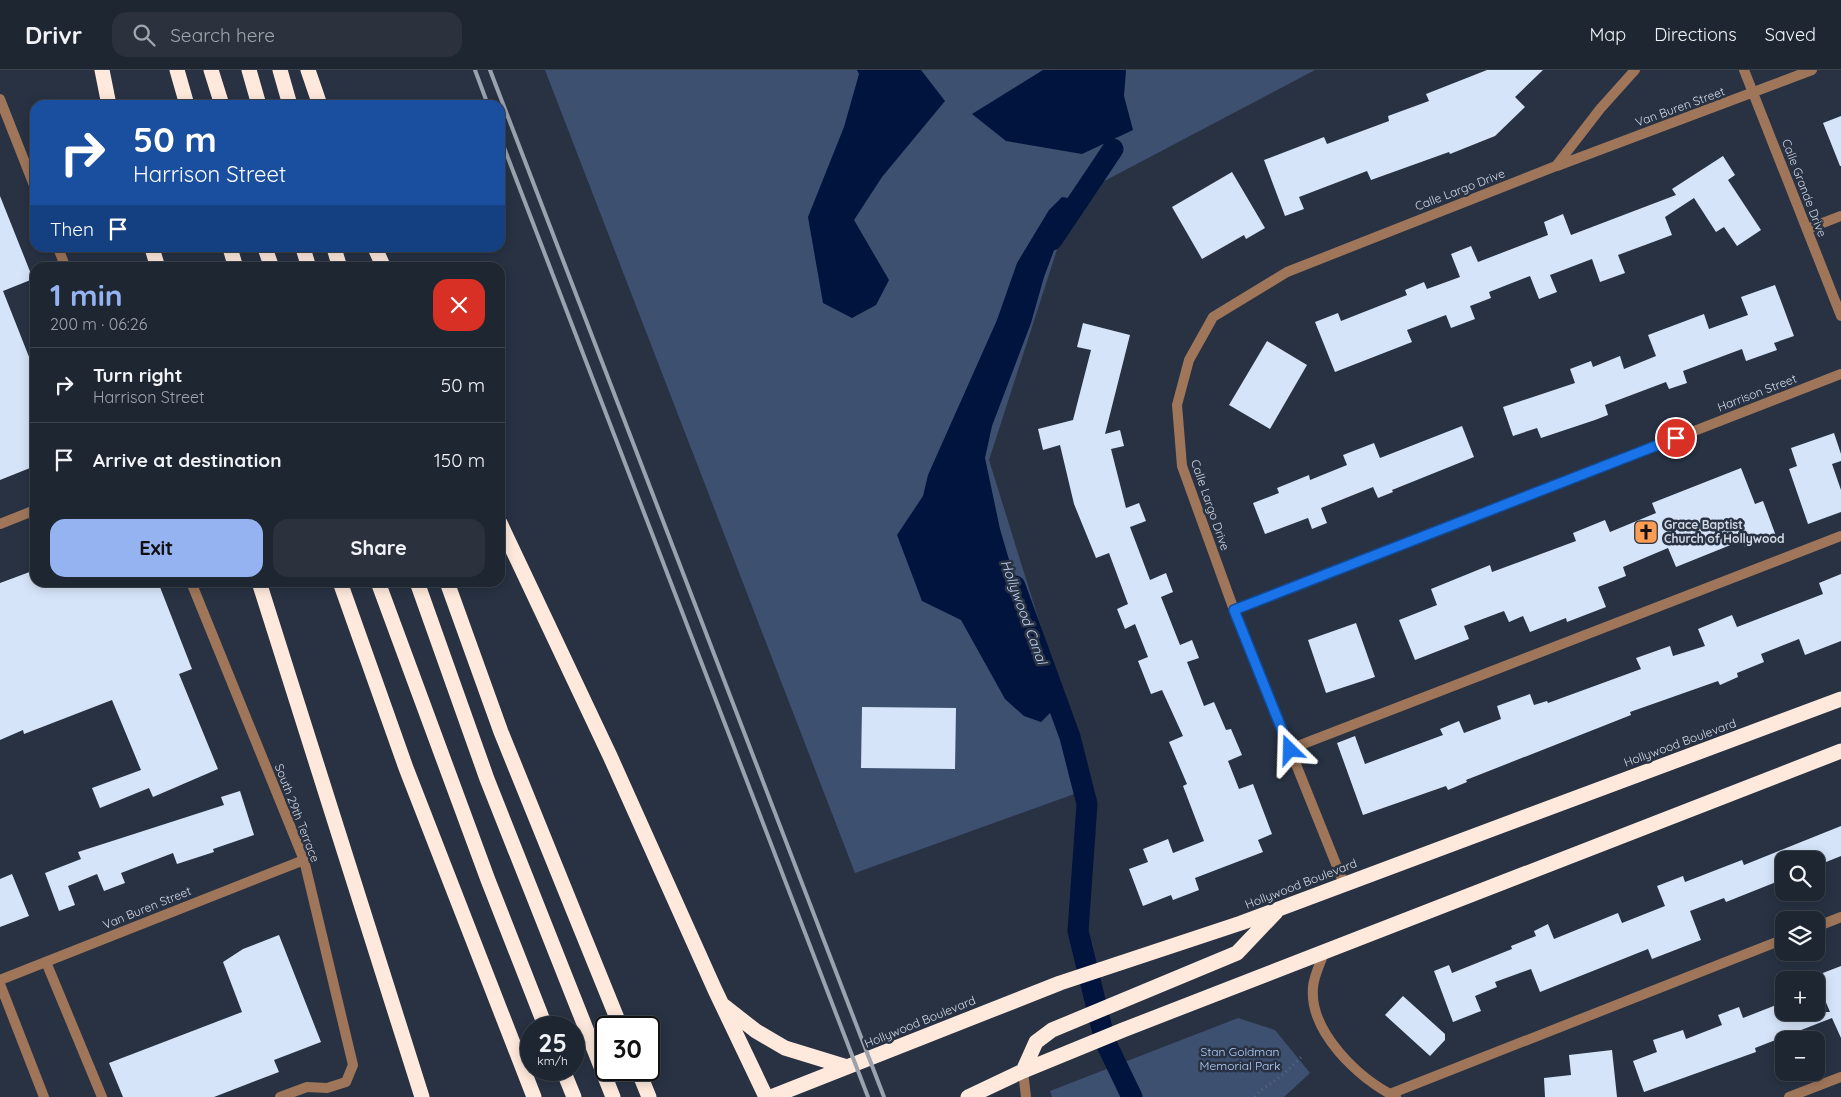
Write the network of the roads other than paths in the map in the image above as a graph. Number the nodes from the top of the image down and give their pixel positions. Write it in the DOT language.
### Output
graph roads {
  1 [pos="102,70"];
  2 [pos="177,70"];
  3 [pos="211,70"];
  4 [pos="249,70"];
  5 [pos="280,70"];
  6 [pos="308,70"];
  7 [pos="1635,70"];
  8 [pos="1744,70"];
  9 [pos="1812,70"];
  10 [pos="1753,93"];
  11 [pos="0,99"];
  12 [pos="108,100"];
  13 [pos="186,100"];
  14 [pos="220,100"];
  15 [pos="258,100"];
  16 [pos="289,100"];
  17 [pos="318,100"];
  18 [pos="1556,166"];
  19 [pos="30,175"];
  20 [pos="1841,216"];
  21 [pos="1807,230"];
  22 [pos="1841,316"];
  23 [pos="1841,374"];
  24 [pos="30,512"];
  25 [pos="0,524"];
  26 [pos="505,534"];
  27 [pos="1841,536"];
  28 [pos="193,587"];
  29 [pos="261,587"];
  30 [pos="342,587"];
  31 [pos="380,587"];
  32 [pos="418,587"];
  33 [pos="449,587"];
  34 [pos="1234,610"];
  35 [pos="1841,699"];
  36 [pos="1290,750"];
  37 [pos="1841,752"];
  38 [pos="304,860"];
  39 [pos="1344,884"];
  40 [pos="1281,908"];
  41 [pos="1841,917"];
  42 [pos="1825,923"];
  43 [pos="1775,943"];
  44 [pos="1325,950"];
  45 [pos="46,962"];
  46 [pos="0,980"];
  47 [pos="0,984"];
  48 [pos="721,1003"];
  49 [pos="541,1016"];
  50 [pos="616,1016"];
  51 [pos="847,1067"];
  52 [pos="1023,1071"];
  53 [pos="1841,1077"];
  54 [pos="568,1081"];
  55 [pos="643,1081"];
  56 [pos="610,1091"];
  57 [pos="574,1096"];
  58 [pos="1393,1096"];
  59 [pos="44,1097"];
  60 [pos="102,1097"];
  61 [pos="280,1097"];
  62 [pos="422,1097"];
  63 [pos="534,1097"];
  64 [pos="649,1097"];
  65 [pos="766,1097"];
  66 [pos="771,1097"];
  67 [pos="968,1097"];
  68 [pos="1026,1097"];
  69 [pos="1789,1097"];
  1 -- 12 [label="highway"];
  2 -- 13 [label="highway"];
  3 -- 14 [label="highway"];
  4 -- 15 [label="highway"];
  5 -- 16 [label="highway"];
  6 -- 17 [label="highway"];
  7 -- 18 [label="street"];
  8 -- 10 [label="street, Calle Grande Drive"];
  9 -- 10 [label="street, Van Buren Street"];
  10 -- 18 [label="street, Van Buren Street"];
  10 -- 21 [label="street, Calle Grande Drive"];
  11 -- 19 [label="street"];
  18 -- 34 [label="street, Calle Largo Drive"];
  20 -- 21 [label="street"];
  21 -- 22 [label="street, Calle Grande Drive"];
  23 -- 34 [label="street, Harrison Street"];
  24 -- 25 [label="street"];
  26 -- 48 [label="highway"];
  27 -- 36 [label="street"];
  28 -- 38 [label="street, South 29th Terrace"];
  29 -- 62 [label="highway"];
  30 -- 63 [label="highway"];
  31 -- 49 [label="highway"];
  32 -- 56 [label="highway"];
  33 -- 50 [label="highway"];
  34 -- 36 [label="street, Calle Largo Drive"];
  35 -- 39 [label="highway, Hollywood Boulevard"];
  36 -- 39 [label="street, Calle Largo Drive"];
  37 -- 44 [label="highway"];
  38 -- 45 [label="street, Van Buren Street"];
  38 -- 61 [label="street, South 29th Terrace"];
  39 -- 40 [label="highway, Hollywood Boulevard"];
  40 -- 51 [label="highway, Hollywood Boulevard"];
  40 -- 52 [label="highway"];
  41 -- 42 [label="street"];
  43 -- 58 [label="street"];
  44 -- 52 [label="highway"];
  44 -- 58 [label="street"];
  45 -- 46 [label="street, Van Buren Street"];
  45 -- 60 [label="street"];
  47 -- 59 [label="street"];
  48 -- 51 [label="highway"];
  48 -- 65 [label="highway"];
  51 -- 66 [label="highway, Hollywood Boulevard"];
  52 -- 67 [label="highway"];
  52 -- 68 [label="street"];
  53 -- 69 [label="street"];
  54 -- 57 [label="highway"];
  55 -- 64 [label="highway"];
}
